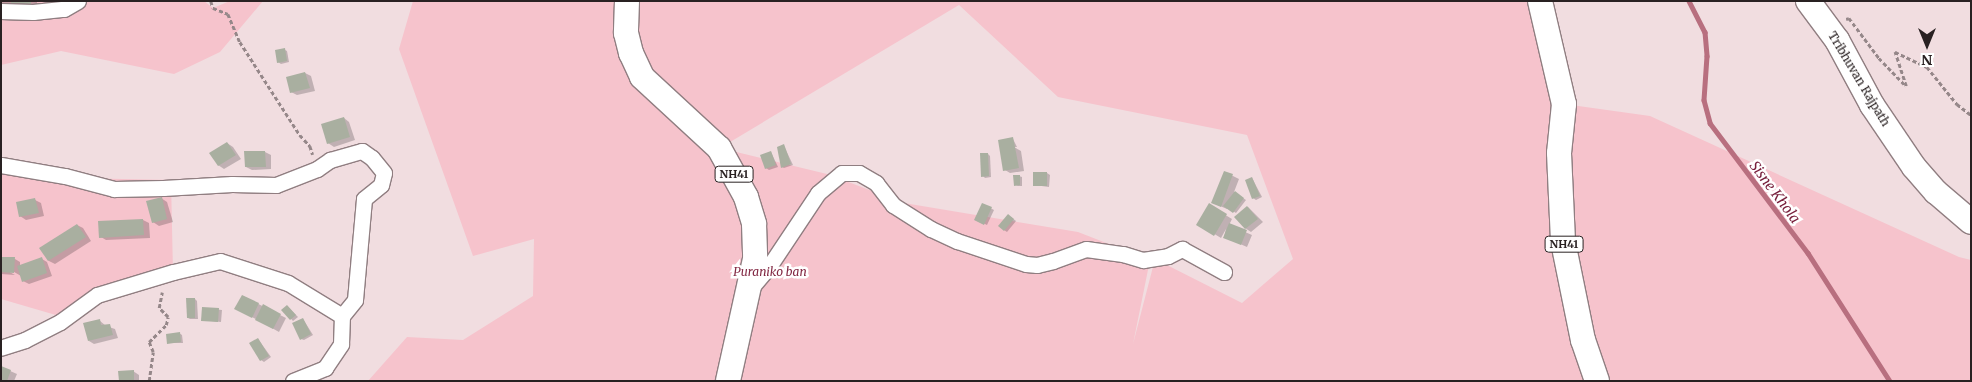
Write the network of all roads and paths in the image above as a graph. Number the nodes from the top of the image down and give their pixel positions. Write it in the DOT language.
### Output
graph roads {
  1 [pos="78,1"];
  2 [pos="211,1"];
  3 [pos="627,1"];
  4 [pos="1540,1"];
  5 [pos="1808,1"];
  6 [pos="1,11"];
  7 [pos="1825,25"];
  8 [pos="1971,115"];
  9 [pos="1,165"];
  10 [pos="317,169"];
  11 [pos="1971,222"];
  12 [pos="173,272"];
  13 [pos="1224,272"];
  14 [pos="749,291"];
  15 [pos="342,316"];
  16 [pos="1,348"];
  17 [pos="149,381"];
  18 [pos="293,381"];
  19 [pos="728,381"];
  20 [pos="1597,381"];
  1 -- 6 [label="street"];
  2 -- 10 [label="path"];
  3 -- 14 [label="highway, NH41"];
  4 -- 20 [label="highway, NH41"];
  5 -- 7 [label="highway, Tribhuvan Rajpath"];
  7 -- 8 [label="path"];
  7 -- 11 [label="highway, Tribhuvan Rajpath"];
  9 -- 10 [label="street"];
  10 -- 15 [label="street"];
  12 -- 15 [label="street"];
  12 -- 16 [label="street"];
  12 -- 17 [label="path"];
  13 -- 14 [label="street"];
  14 -- 19 [label="highway, NH41"];
  15 -- 18 [label="street"];
}
